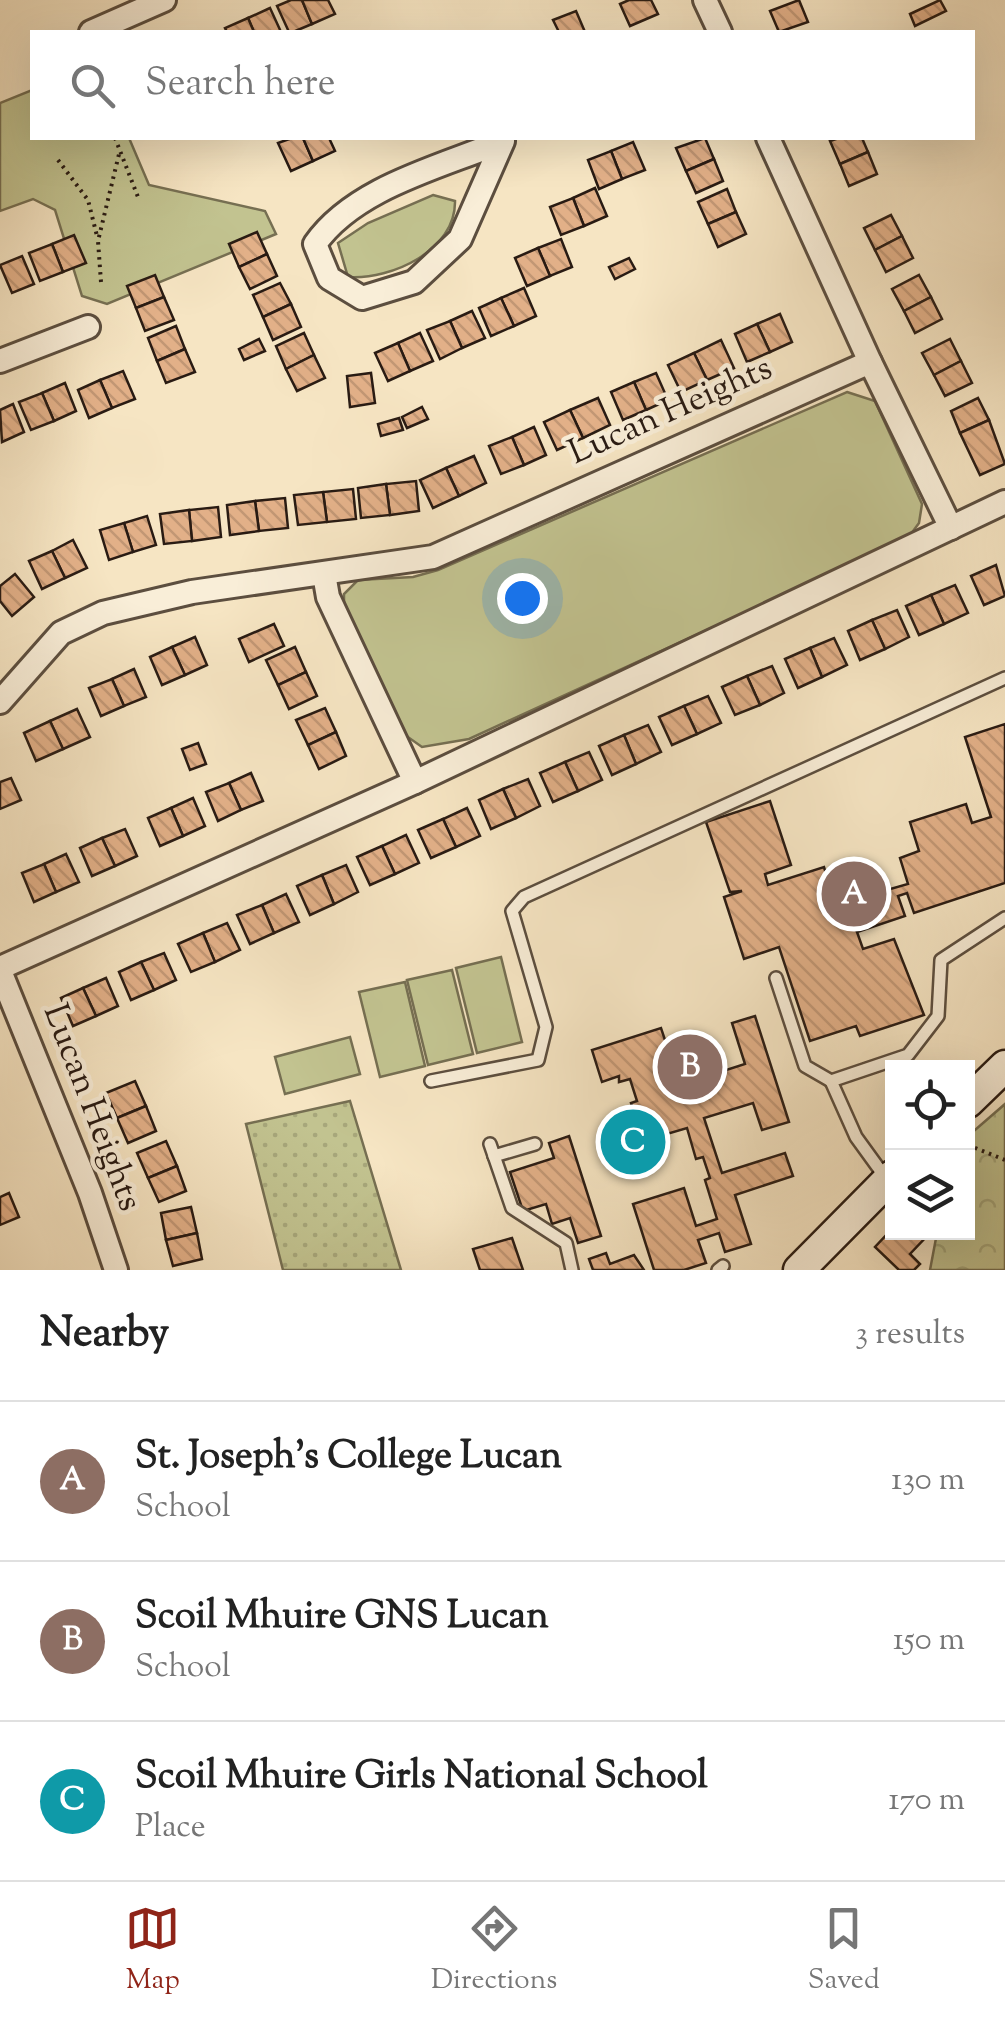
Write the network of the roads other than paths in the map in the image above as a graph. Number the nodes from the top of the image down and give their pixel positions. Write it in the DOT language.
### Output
graph roads {
  1 [pos="164,0"];
  2 [pos="705,0"];
  3 [pos="95,30"];
  4 [pos="717,30"];
  5 [pos="504,140"];
  6 [pos="506,140"];
  7 [pos="769,140"];
  8 [pos="88,327"];
  9 [pos="0,361"];
  10 [pos="870,362"];
  11 [pos="1005,502"];
  12 [pos="951,528"];
  13 [pos="324,574"];
  14 [pos="1005,678"];
  15 [pos="0,702"];
  16 [pos="415,782"];
  17 [pos="1005,918"];
  18 [pos="0,970"];
  19 [pos="776,978"];
  20 [pos="1005,1066"];
  21 [pos="831,1080"];
  22 [pos="431,1081"];
  23 [pos="975,1095"];
  24 [pos="535,1144"];
  25 [pos="885,1172"];
  26 [pos="885,1183"];
  27 [pos="116,1270"];
  28 [pos="572,1270"];
  29 [pos="799,1270"];
  1 -- 3 [label="street"];
  2 -- 4 [label="street"];
  5 -- 6 [label="street"];
  7 -- 10 [label="street"];
  8 -- 9 [label="street"];
  10 -- 12 [label="street"];
  10 -- 13 [label="street, Lucan Heights"];
  11 -- 12 [label="street, Lucan Heights"];
  12 -- 16 [label="street, Lucan Heights"];
  13 -- 15 [label="street, Lucan Heights"];
  13 -- 16 [label="street"];
  14 -- 22 [label="lane"];
  16 -- 18 [label="street, Lucan Heights"];
  17 -- 21 [label="lane"];
  18 -- 27 [label="street, Lucan Heights"];
  19 -- 21 [label="lane"];
  20 -- 23 [label="main road"];
  21 -- 25 [label="lane"];
  24 -- 28 [label="lane"];
  26 -- 29 [label="main road"];
}
